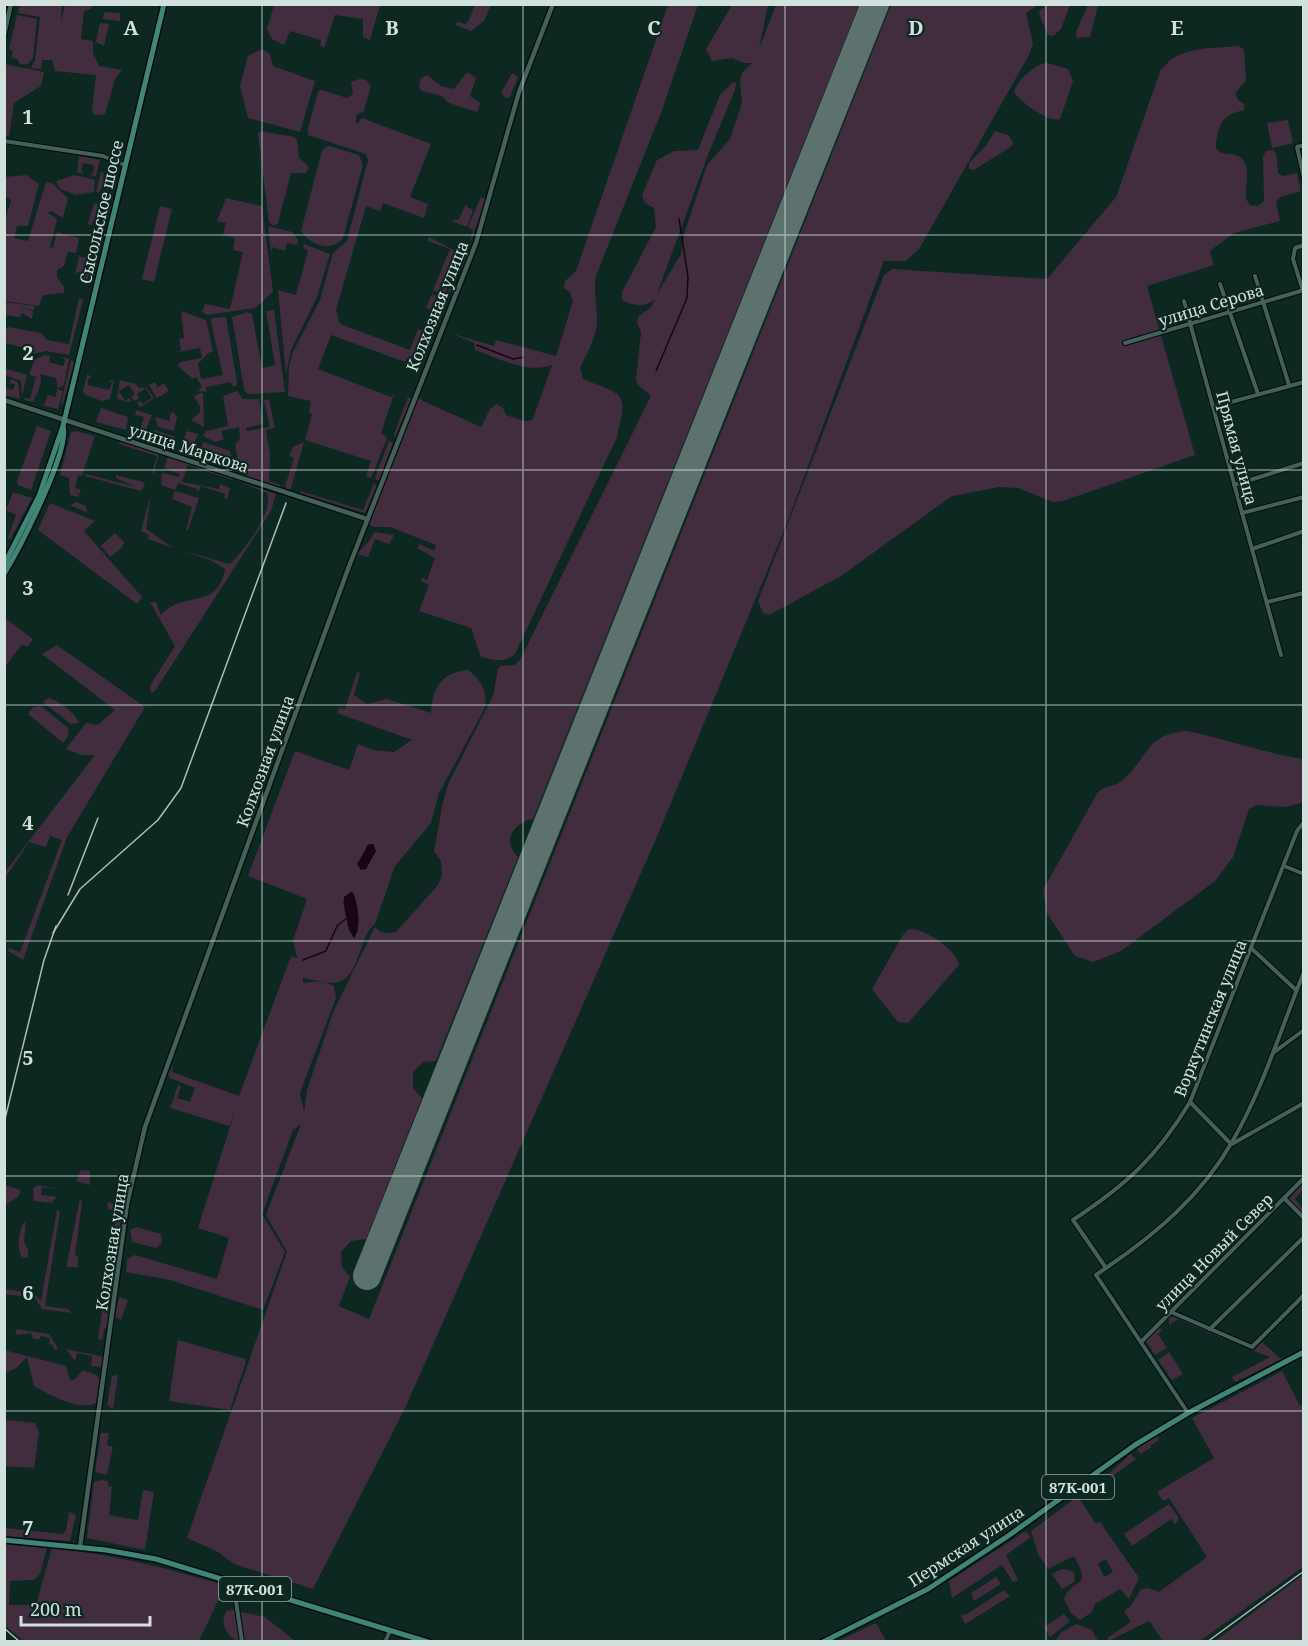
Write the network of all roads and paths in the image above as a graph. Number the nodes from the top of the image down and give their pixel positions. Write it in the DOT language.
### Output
graph roads {
  1 [pos="11,4"];
  2 [pos="164,4"];
  3 [pos="553,4"];
  4 [pos="4,35"];
  5 [pos="4,141"];
  6 [pos="1304,145"];
  7 [pos="126,165"];
  8 [pos="1304,178"];
  9 [pos="1304,245"];
  10 [pos="1256,276"];
  11 [pos="1220,284"];
  12 [pos="1303,291"];
  13 [pos="1184,301"];
  14 [pos="1263,301"];
  15 [pos="1229,312"];
  16 [pos="1190,324"];
  17 [pos="1125,343"];
  18 [pos="1304,382"];
  19 [pos="1289,385"];
  20 [pos="1258,394"];
  21 [pos="4,400"];
  22 [pos="1213,407"];
  23 [pos="64,423"];
  24 [pos="1304,463"];
  25 [pos="1234,485"];
  26 [pos="1304,497"];
  27 [pos="1242,513"];
  28 [pos="367,519"];
  29 [pos="1304,531"];
  30 [pos="1252,549"];
  31 [pos="4,565"];
  32 [pos="4,574"];
  33 [pos="1304,593"];
  34 [pos="1267,602"];
  35 [pos="1281,655"];
  36 [pos="1304,822"];
  37 [pos="1284,866"];
  38 [pos="1304,874"];
  39 [pos="1251,948"];
  40 [pos="1304,972"];
  41 [pos="1296,990"];
  42 [pos="1304,1030"];
  43 [pos="1273,1053"];
  44 [pos="1190,1102"];
  45 [pos="1304,1103"];
  46 [pos="1231,1144"];
  47 [pos="1304,1178"];
  48 [pos="1284,1198"];
  49 [pos="1304,1218"];
  50 [pos="1304,1237"];
  51 [pos="1106,1268"];
  52 [pos="1304,1295"];
  53 [pos="1171,1312"];
  54 [pos="1210,1329"];
  55 [pos="1141,1342"];
  56 [pos="1304,1352"];
  57 [pos="1188,1413"];
  58 [pos="4,1540"];
  59 [pos="80,1547"];
  60 [pos="238,1584"];
  61 [pos="391,1630"];
  62 [pos="242,1641"];
  63 [pos="385,1641"];
  64 [pos="428,1641"];
  65 [pos="823,1641"];
  1 -- 4 [label="street"];
  2 -- 7 [label="main road, Сысольское шоссе"];
  3 -- 28 [label="street, Колхозная улица"];
  5 -- 7 [label="street"];
  6 -- 8 [label="street"];
  7 -- 23 [label="main road, Сысольское шоссе"];
  9 -- 12 [label="street"];
  10 -- 14 [label="street"];
  11 -- 15 [label="street"];
  12 -- 14 [label="street, улица Серова"];
  13 -- 16 [label="street, Прямая улица"];
  14 -- 15 [label="street, улица Серова"];
  14 -- 19 [label="street"];
  15 -- 16 [label="street, улица Серова"];
  15 -- 20 [label="street"];
  16 -- 17 [label="street, улица Серова"];
  16 -- 22 [label="street, Прямая улица"];
  18 -- 19 [label="street"];
  19 -- 20 [label="street"];
  20 -- 22 [label="street"];
  21 -- 23 [label="street, улица Маркова"];
  22 -- 25 [label="street, Прямая улица"];
  23 -- 28 [label="street, улица Маркова"];
  23 -- 31 [label="main road, Сысольское шоссе"];
  23 -- 32 [label="main road, Сысольское шоссе"];
  24 -- 25 [label="street"];
  25 -- 27 [label="street, Прямая улица"];
  26 -- 27 [label="street"];
  27 -- 30 [label="street, Прямая улица"];
  28 -- 59 [label="street, Колхозная улица"];
  29 -- 30 [label="street"];
  30 -- 34 [label="street, Прямая улица"];
  33 -- 34 [label="street"];
  34 -- 35 [label="street, Прямая улица"];
  36 -- 37 [label="street, Воркутинская улица"];
  37 -- 38 [label="street"];
  37 -- 39 [label="street, Воркутинская улица"];
  39 -- 41 [label="street"];
  39 -- 44 [label="street, Воркутинская улица"];
  40 -- 41 [label="street"];
  41 -- 43 [label="street"];
  42 -- 43 [label="street"];
  43 -- 46 [label="street"];
  44 -- 46 [label="street"];
  44 -- 51 [label="street, Воркутинская улица"];
  45 -- 46 [label="street"];
  46 -- 51 [label="street"];
  47 -- 48 [label="street, улица Новый Север"];
  48 -- 49 [label="street"];
  48 -- 53 [label="street, улица Новый Север"];
  50 -- 54 [label="street"];
  51 -- 55 [label="street"];
  52 -- 54 [label="street"];
  53 -- 54 [label="street"];
  53 -- 55 [label="street, улица Новый Север"];
  55 -- 57 [label="street"];
  56 -- 57 [label="main road, Пермская улица / 87К-001"];
  57 -- 65 [label="main road, Пермская улица / 87К-001"];
  58 -- 59 [label="main road, 87К-001"];
  59 -- 60 [label="main road, 87К-001"];
  60 -- 61 [label="main road, 87К-001"];
  60 -- 62 [label="street"];
  61 -- 63 [label="street"];
  61 -- 64 [label="main road, 87К-001"];
}
